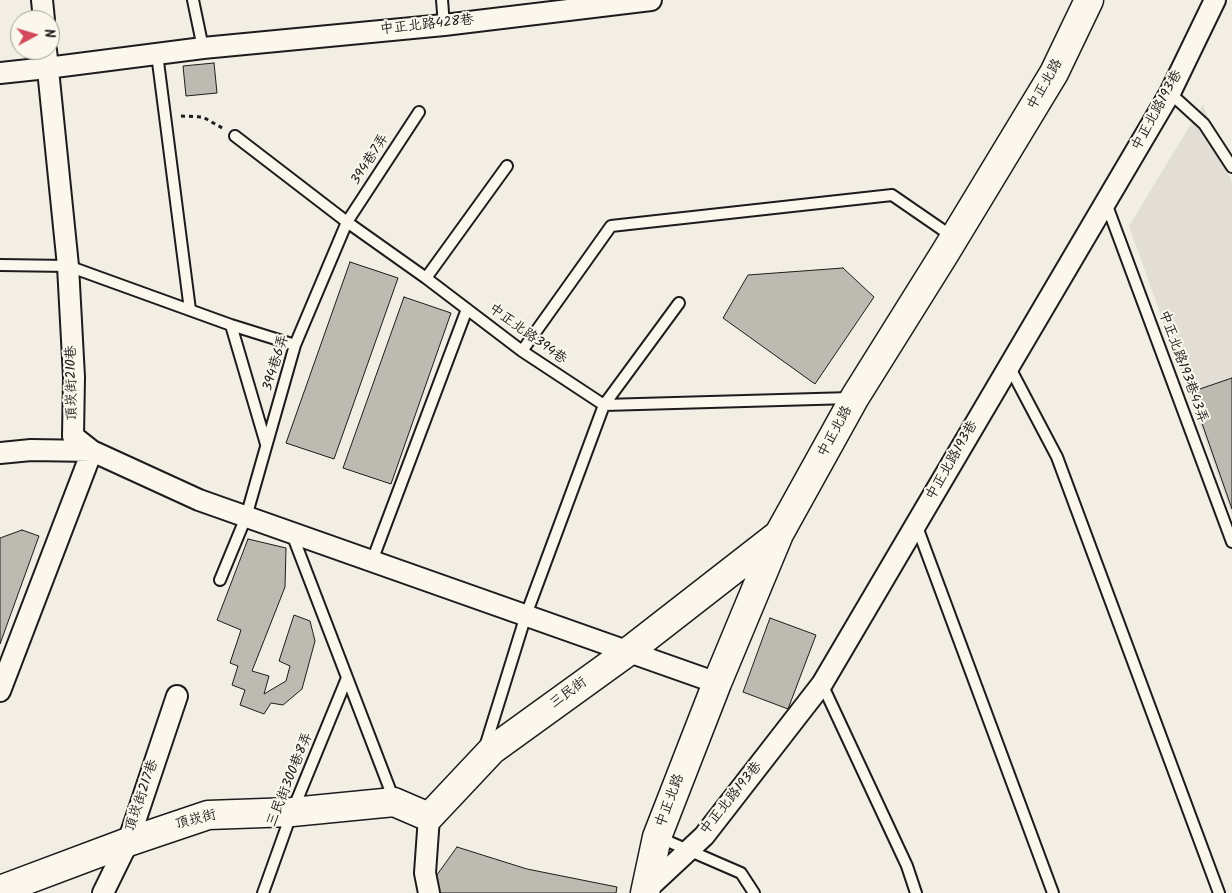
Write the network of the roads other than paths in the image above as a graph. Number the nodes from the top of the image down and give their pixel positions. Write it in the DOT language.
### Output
graph roads {
  1 [pos="193,0"];
  2 [pos="442,0"];
  3 [pos="651,0"];
  4 [pos="1089,0"];
  5 [pos="1215,0"];
  6 [pos="444,25"];
  7 [pos="203,48"];
  8 [pos="158,54"];
  9 [pos="60,58"];
  10 [pos="43,60"];
  11 [pos="46,60"];
  12 [pos="0,73"];
  13 [pos="1170,93"];
  14 [pos="419,112"];
  15 [pos="235,136"];
  16 [pos="507,166"];
  17 [pos="1232,166"];
  18 [pos="1106,201"];
  19 [pos="347,222"];
  20 [pos="954,237"];
  21 [pos="0,264"];
  22 [pos="68,266"];
  23 [pos="426,278"];
  24 [pos="679,303"];
  25 [pos="467,309"];
  26 [pos="190,310"];
  27 [pos="231,325"];
  28 [pos="295,345"];
  29 [pos="522,351"];
  30 [pos="1009,365"];
  31 [pos="854,398"];
  32 [pos="604,405"];
  33 [pos="267,445"];
  34 [pos="92,451"];
  35 [pos="0,453"];
  36 [pos="246,517"];
  37 [pos="916,523"];
  38 [pos="291,533"];
  39 [pos="779,534"];
  40 [pos="1232,542"];
  41 [pos="372,561"];
  42 [pos="220,580"];
  43 [pos="526,615"];
  44 [pos="628,651"];
  45 [pos="347,678"];
  46 [pos="717,683"];
  47 [pos="822,684"];
  48 [pos="0,691"];
  49 [pos="177,696"];
  50 [pos="480,762"];
  51 [pos="394,802"];
  52 [pos="292,812"];
  53 [pos="429,817"];
  54 [pos="657,837"];
  55 [pos="128,842"];
  56 [pos="686,850"];
  57 [pos="0,890"];
  58 [pos="645,891"];
  59 [pos="103,893"];
  60 [pos="263,893"];
  61 [pos="429,893"];
  62 [pos="754,893"];
  63 [pos="916,893"];
  64 [pos="1053,893"];
  65 [pos="1219,893"];
  1 -- 7 [label="lane"];
  2 -- 6 [label="lane"];
  3 -- 6 [label="street, 中正北路428巷"];
  4 -- 20 [label="main road, 中正北路"];
  5 -- 13 [label="street, 中正北路193巷"];
  6 -- 7 [label="street, 中正北路428巷"];
  7 -- 8 [label="street, 中正北路428巷"];
  8 -- 9 [label="street, 中正北路428巷"];
  8 -- 26 [label="lane"];
  10 -- 12 [label="street, 中正北路428巷"];
  11 -- 22 [label="street, 頂崁街210巷"];
  13 -- 17 [label="lane"];
  13 -- 18 [label="street, 中正北路193巷"];
  14 -- 19 [label="lane, 394巷7弄"];
  15 -- 19 [label="lane, 中正北路394巷"];
  16 -- 23 [label="lane"];
  18 -- 30 [label="street, 中正北路193巷"];
  18 -- 40 [label="lane, 中正北路193巷43弄"];
  19 -- 23 [label="lane, 中正北路394巷"];
  19 -- 28 [label="lane, 394巷6弄"];
  20 -- 29 [label="lane"];
  20 -- 31 [label="main road, 中正北路"];
  21 -- 22 [label="lane"];
  22 -- 26 [label="lane"];
  22 -- 34 [label="street, 頂崁街210巷"];
  23 -- 25 [label="lane, 中正北路394巷"];
  24 -- 32 [label="lane"];
  25 -- 29 [label="lane, 中正北路394巷"];
  25 -- 41 [label="lane"];
  26 -- 27 [label="lane"];
  27 -- 28 [label="lane"];
  27 -- 33 [label="lane"];
  28 -- 33 [label="lane, 394巷6弄"];
  29 -- 32 [label="lane, 中正北路394巷"];
  30 -- 37 [label="street, 中正北路193巷"];
  30 -- 65 [label="lane"];
  31 -- 32 [label="lane"];
  31 -- 39 [label="main road, 中正北路"];
  32 -- 43 [label="lane"];
  33 -- 36 [label="lane, 394巷6弄"];
  34 -- 35 [label="street"];
  34 -- 36 [label="street"];
  34 -- 48 [label="street"];
  36 -- 38 [label="street"];
  36 -- 42 [label="lane, 394巷6弄"];
  37 -- 47 [label="street, 中正北路193巷"];
  37 -- 64 [label="lane"];
  38 -- 41 [label="street"];
  38 -- 45 [label="lane"];
  39 -- 44 [label="main road, 三民街"];
  39 -- 46 [label="main road, 中正北路"];
  41 -- 43 [label="street"];
  43 -- 44 [label="street"];
  43 -- 50 [label="lane"];
  44 -- 46 [label="street"];
  44 -- 50 [label="main road, 三民街"];
  45 -- 51 [label="lane"];
  45 -- 52 [label="lane, 三民街300巷8弄"];
  46 -- 54 [label="main road, 中正北路"];
  47 -- 56 [label="street, 中正北路193巷"];
  47 -- 63 [label="lane"];
  49 -- 55 [label="street, 頂崁街217巷"];
  50 -- 53 [label="main road, 三民街"];
  51 -- 52 [label="main road, 頂崁街"];
  51 -- 53 [label="main road, 頂崁街"];
  52 -- 55 [label="main road, 頂崁街"];
  52 -- 60 [label="lane, 三民街300巷8弄"];
  53 -- 61 [label="street"];
  54 -- 56 [label="lane"];
  54 -- 58 [label="main road, 中正北路"];
  55 -- 57 [label="main road, 頂崁街"];
  55 -- 59 [label="street, 頂崁街217巷"];
  56 -- 58 [label="street, 中正北路193巷"];
  56 -- 62 [label="lane"];
}
